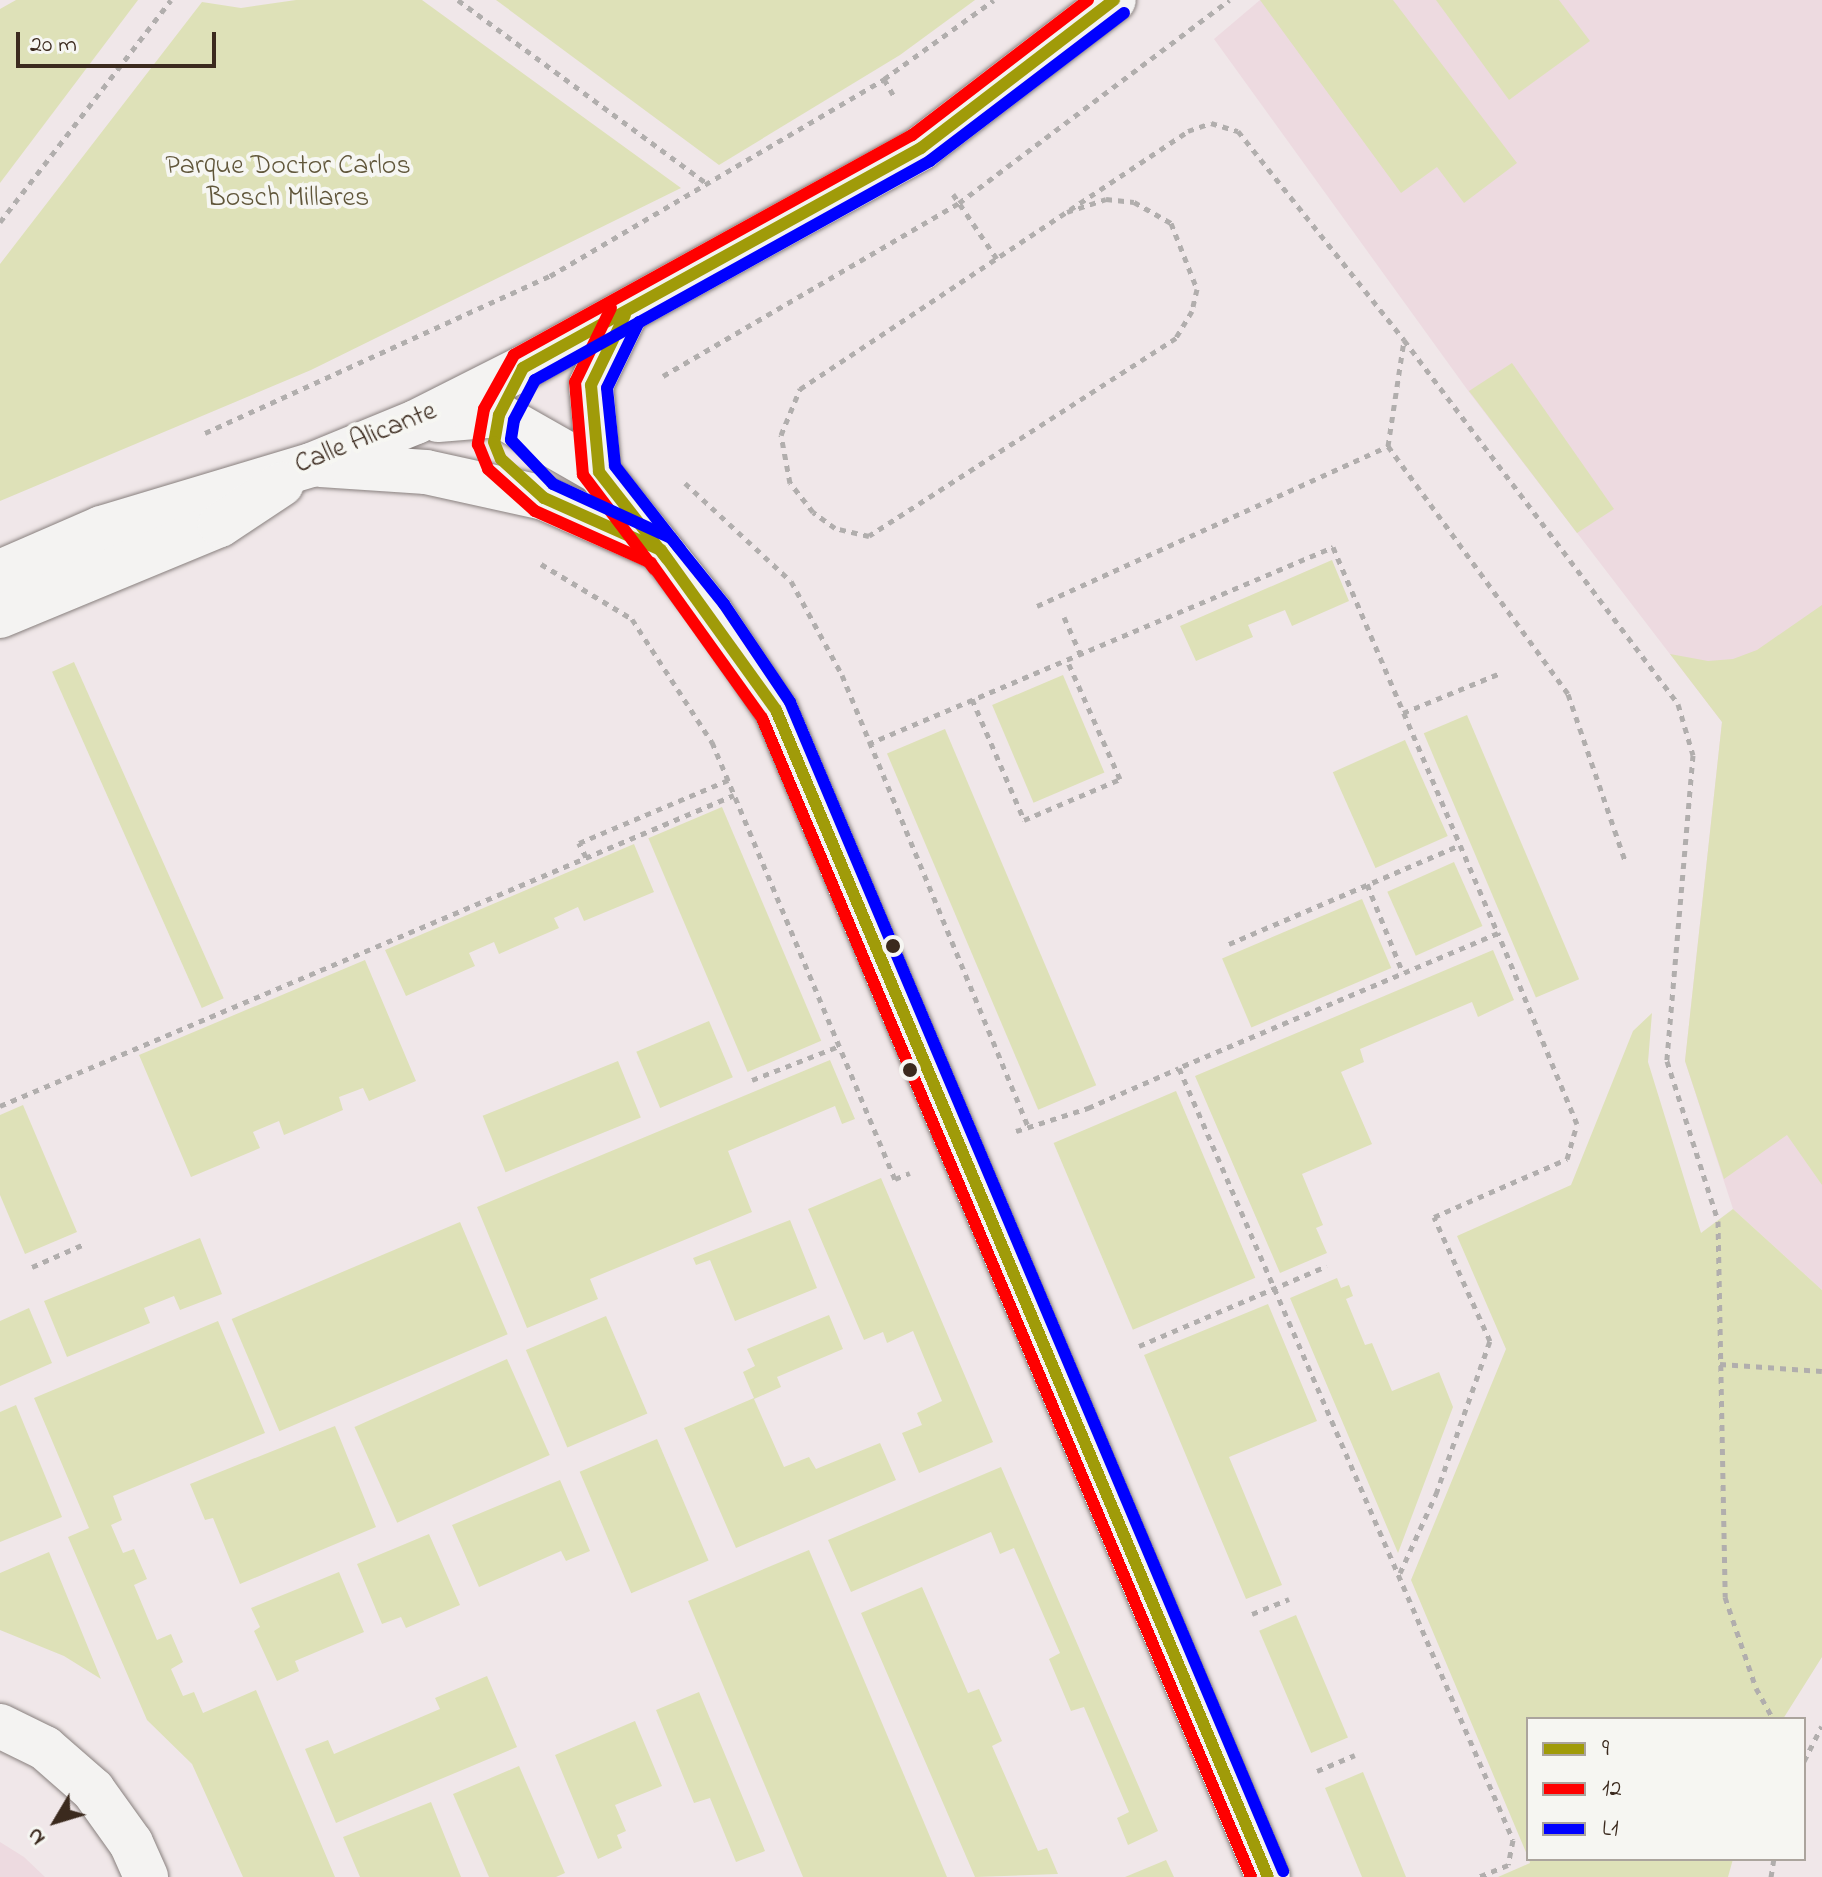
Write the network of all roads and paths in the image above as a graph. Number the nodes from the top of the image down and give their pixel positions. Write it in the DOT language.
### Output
graph roads {
  1 [pos="171,0"];
  2 [pos="458,0"];
  3 [pos="994,0"];
  4 [pos="1114,0"];
  5 [pos="1229,0"];
  6 [pos="921,148"];
  7 [pos="708,184"];
  8 [pos="959,203"];
  9 [pos="1067,212"];
  10 [pos="0,222"];
  11 [pos="997,259"];
  12 [pos="625,315"];
  13 [pos="1404,340"];
  14 [pos="523,368"];
  15 [pos="656,385"];
  16 [pos="499,415"];
  17 [pos="416,422"];
  18 [pos="190,440"];
  19 [pos="1388,446"];
  20 [pos="311,465"];
  21 [pos="599,472"];
  22 [pos="680,479"];
  23 [pos="544,498"];
  24 [pos="661,550"];
  25 [pos="534,559"];
  26 [pos="0,572"];
  27 [pos="1037,606"];
  28 [pos="0,616"];
  29 [pos="1064,617"];
  30 [pos="1080,653"];
  31 [pos="1067,660"];
  32 [pos="1498,674"];
  33 [pos="972,699"];
  34 [pos="1403,713"];
  35 [pos="868,744"];
  36 [pos="728,780"];
  37 [pos="734,795"];
  38 [pos="1460,845"];
  39 [pos="586,857"];
  40 [pos="1626,863"];
  41 [pos="1367,884"];
  42 [pos="1498,933"];
  43 [pos="1229,944"];
  44 [pos="1403,973"];
  45 [pos="839,1046"];
  46 [pos="1179,1068"];
  47 [pos="752,1080"];
  48 [pos="0,1106"];
  49 [pos="895,1179"];
  50 [pos="82,1245"];
  51 [pos="1327,1266"];
  52 [pos="32,1267"];
  53 [pos="1274,1288"];
  54 [pos="1139,1346"];
  55 [pos="1720,1364"];
  56 [pos="1822,1371"];
  57 [pos="1399,1574"];
  58 [pos="1289,1599"];
  59 [pos="1252,1614"];
  60 [pos="1772,1717"];
  61 [pos="0,1726"];
  62 [pos="1822,1726"];
  63 [pos="1355,1755"];
  64 [pos="1806,1757"];
  65 [pos="1317,1771"];
  66 [pos="146,1877"];
  67 [pos="1268,1877"];
  68 [pos="1479,1877"];
  1 -- 10 [label="path"];
  2 -- 7 [label="path"];
  3 -- 7 [label="path"];
  4 -- 6 [label="street, Calle Alicante"];
  5 -- 8 [label="path"];
  6 -- 8 [label="path"];
  6 -- 12 [label="street, Calle Alicante"];
  7 -- 18 [label="path"];
  8 -- 11 [label="path"];
  8 -- 15 [label="path"];
  9 -- 11 [label="path"];
  9 -- 11 [label="path"];
  9 -- 13 [label="path"];
  12 -- 14 [label="street, Calle Alicante"];
  12 -- 21 [label="street"];
  13 -- 19 [label="path"];
  13 -- 55 [label="path"];
  14 -- 16 [label="street"];
  14 -- 17 [label="street, Calle Alicante"];
  16 -- 17 [label="street"];
  16 -- 21 [label="street"];
  16 -- 23 [label="street"];
  17 -- 20 [label="street, Calle Alicante"];
  19 -- 27 [label="path"];
  19 -- 40 [label="path"];
  20 -- 23 [label="street"];
  20 -- 26 [label="street, Calle Alicante"];
  20 -- 28 [label="street"];
  21 -- 24 [label="street"];
  22 -- 35 [label="path"];
  23 -- 24 [label="street"];
  24 -- 67 [label="street"];
  25 -- 36 [label="path"];
  29 -- 30 [label="path"];
  30 -- 31 [label="path"];
  30 -- 34 [label="path"];
  31 -- 33 [label="path"];
  31 -- 33 [label="path"];
  32 -- 34 [label="path"];
  33 -- 35 [label="path"];
  34 -- 38 [label="path"];
  35 -- 46 [label="path"];
  36 -- 37 [label="path"];
  36 -- 39 [label="path"];
  37 -- 39 [label="path"];
  37 -- 45 [label="path"];
  38 -- 41 [label="path"];
  38 -- 42 [label="path"];
  39 -- 48 [label="path"];
  41 -- 43 [label="path"];
  41 -- 44 [label="path"];
  42 -- 44 [label="path"];
  42 -- 57 [label="path"];
  44 -- 46 [label="path"];
  45 -- 47 [label="path"];
  45 -- 49 [label="path"];
  46 -- 53 [label="path"];
  50 -- 52 [label="path"];
  51 -- 53 [label="path"];
  53 -- 54 [label="path"];
  53 -- 57 [label="path"];
  55 -- 56 [label="path"];
  55 -- 60 [label="path"];
  57 -- 68 [label="path"];
  58 -- 59 [label="path"];
  61 -- 66 [label="street"];
  62 -- 64 [label="path"];
  63 -- 65 [label="path"];
}
